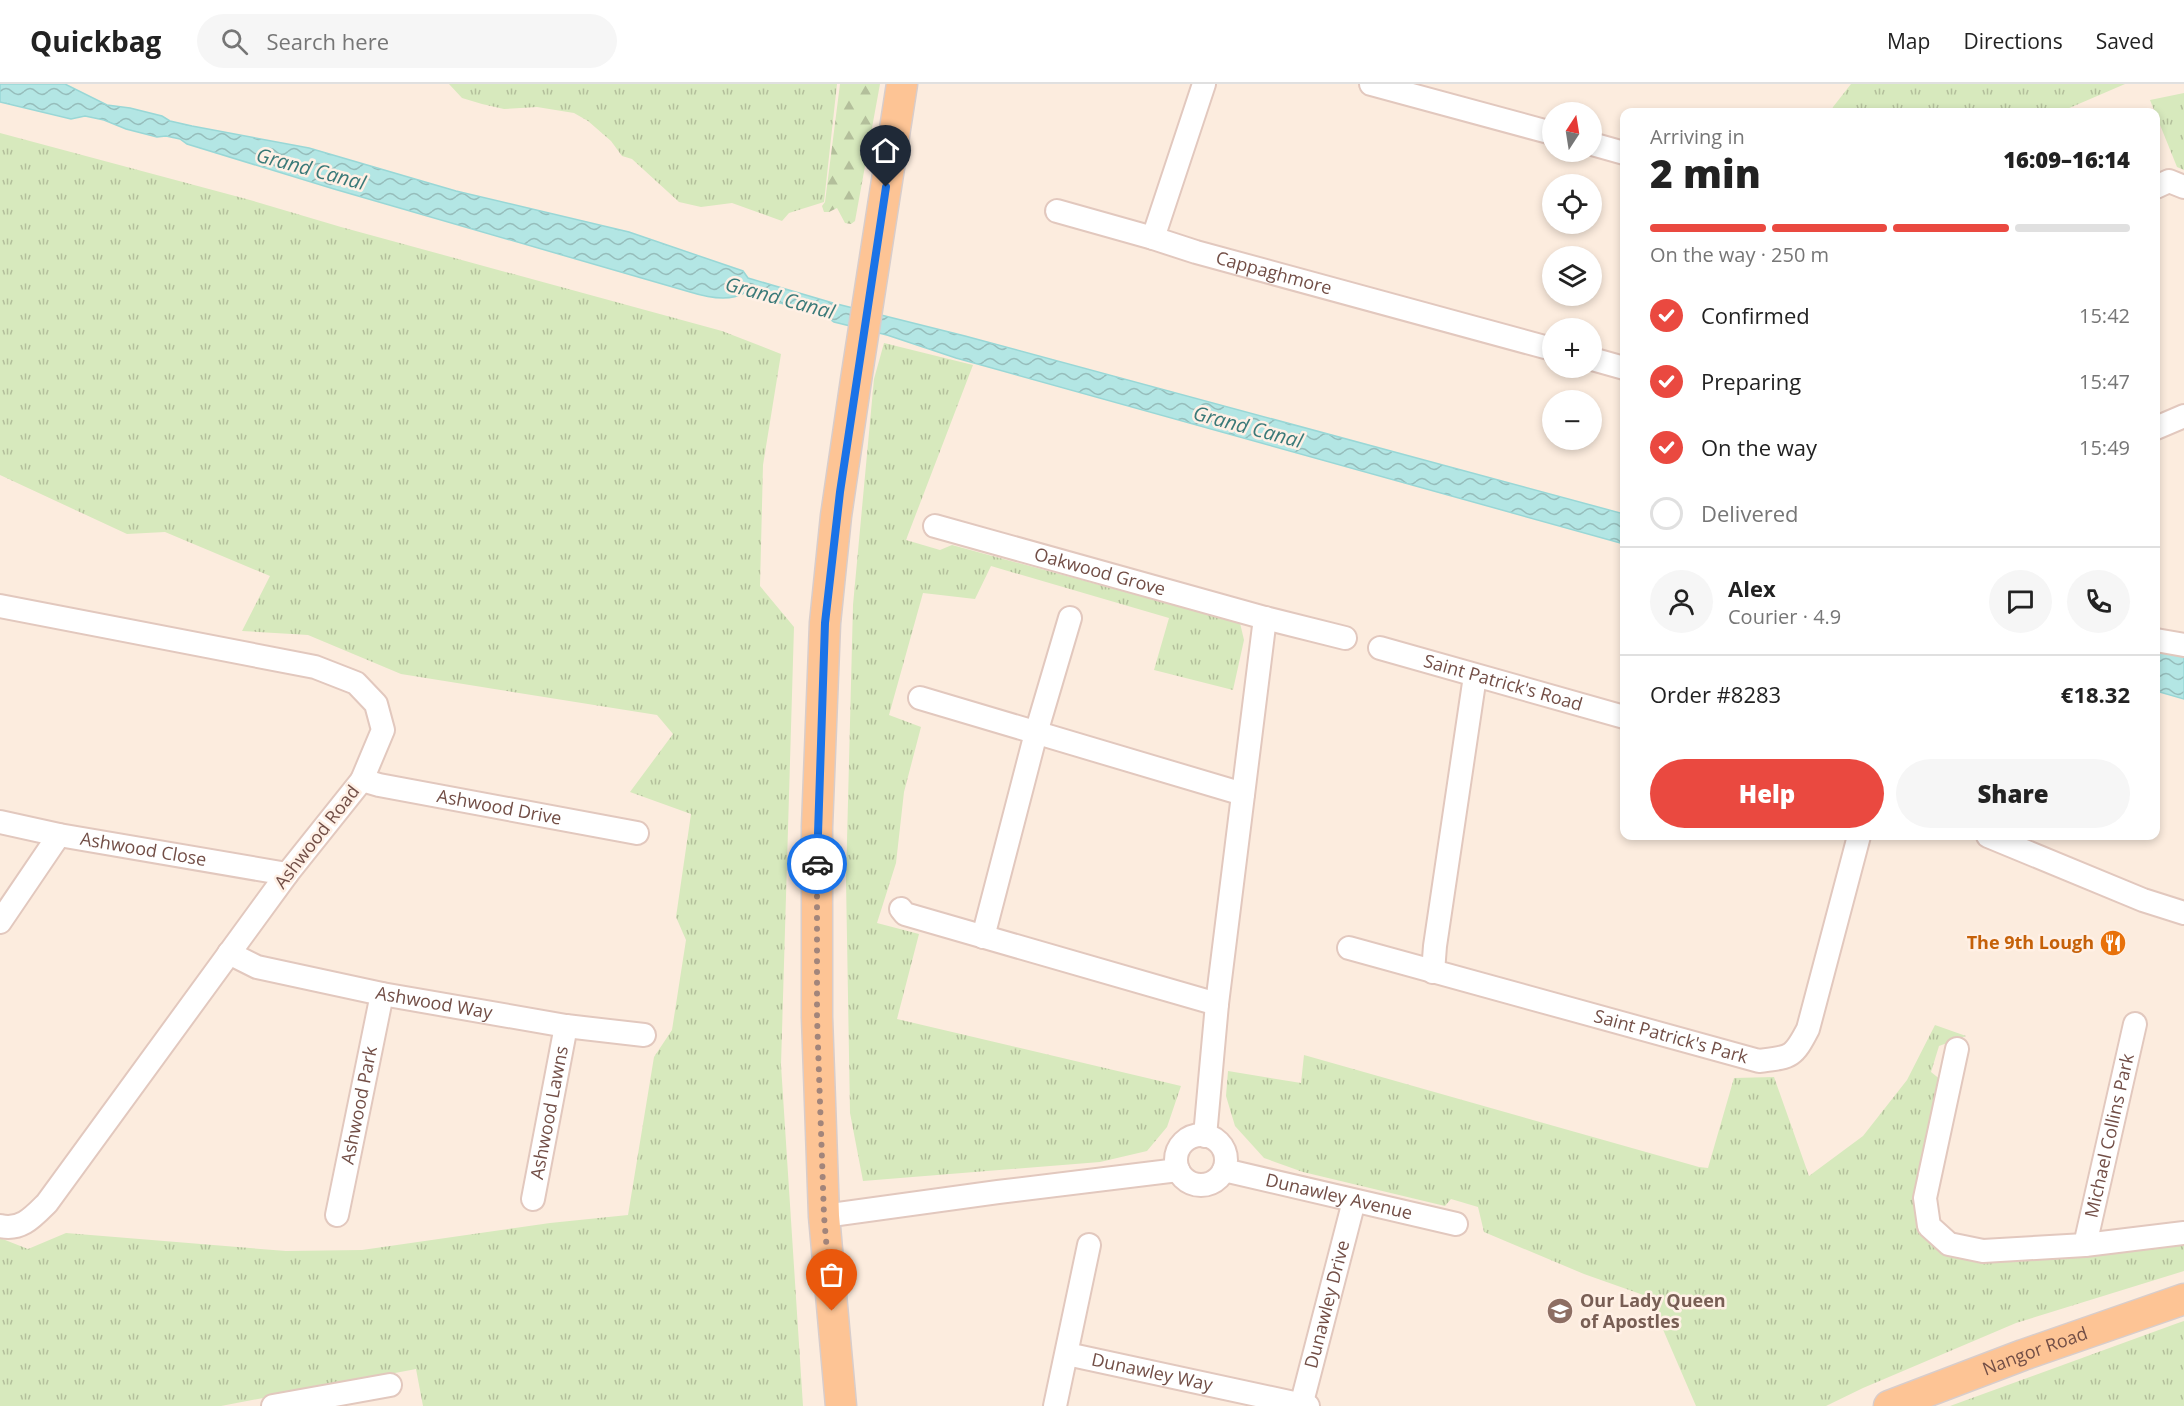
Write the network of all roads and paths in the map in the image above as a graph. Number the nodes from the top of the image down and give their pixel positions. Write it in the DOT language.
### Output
graph roads {
  1 [pos="902,84"];
  2 [pos="1204,84"];
  3 [pos="1371,84"];
  4 [pos="1542,131"];
  5 [pos="1602,147"];
  6 [pos="1620,152"];
  7 [pos="2160,185"];
  8 [pos="2184,187"];
  9 [pos="1057,211"];
  10 [pos="1153,238"];
  11 [pos="1542,346"];
  12 [pos="1602,362"];
  13 [pos="1620,367"];
  14 [pos="2184,416"];
  15 [pos="2160,426"];
  16 [pos="934,526"];
  17 [pos="0,606"];
  18 [pos="1070,618"];
  19 [pos="1265,618"];
  20 [pos="1345,638"];
  21 [pos="2160,641"];
  22 [pos="2184,645"];
  23 [pos="1380,648"];
  24 [pos="1475,676"];
  25 [pos="920,698"];
  26 [pos="1620,716"];
  27 [pos="1036,734"];
  28 [pos="362,780"];
  29 [pos="1243,794"];
  30 [pos="0,822"];
  31 [pos="637,833"];
  32 [pos="59,835"];
  33 [pos="1858,840"];
  34 [pos="1998,840"];
  35 [pos="287,874"];
  36 [pos="901,909"];
  37 [pos="2184,914"];
  38 [pos="0,922"];
  39 [pos="983,937"];
  40 [pos="1348,948"];
  41 [pos="229,953"];
  42 [pos="1433,972"];
  43 [pos="382,994"];
  44 [pos="1217,1004"];
  45 [pos="2135,1024"];
  46 [pos="566,1026"];
  47 [pos="644,1035"];
  48 [pos="1957,1049"];
  49 [pos="1205,1136"];
  50 [pos="1178,1170"];
  51 [pos="1224,1170"];
  52 [pos="533,1199"];
  53 [pos="1354,1201"];
  54 [pos="337,1215"];
  55 [pos="824,1216"];
  56 [pos="1456,1224"];
  57 [pos="0,1226"];
  58 [pos="2184,1233"];
  59 [pos="1089,1245"];
  60 [pos="2085,1245"];
  61 [pos="2184,1299"];
  62 [pos="836,1354"];
  63 [pos="1067,1354"];
  64 [pos="390,1385"];
  65 [pos="1304,1405"];
  66 [pos="273,1406"];
  67 [pos="841,1406"];
  68 [pos="859,1406"];
  69 [pos="1055,1406"];
  70 [pos="1888,1406"];
  1 -- 55 [label="main road"];
  2 -- 10 [label="street"];
  3 -- 4 [label="street"];
  5 -- 6 [label="street"];
  7 -- 8 [label="street"];
  9 -- 10 [label="street, Cappaghmore"];
  10 -- 11 [label="street, Cappaghmore"];
  12 -- 13 [label="street"];
  14 -- 15 [label="street"];
  16 -- 19 [label="street, Oakwood Grove"];
  17 -- 28 [label="street, Ashwood Road"];
  18 -- 27 [label="street"];
  19 -- 20 [label="street, Oakwood Grove"];
  19 -- 29 [label="street"];
  21 -- 22 [label="street"];
  23 -- 24 [label="street, Saint Patrick's Road"];
  24 -- 26 [label="street, Saint Patrick's Road"];
  24 -- 42 [label="street"];
  25 -- 27 [label="street"];
  27 -- 29 [label="street"];
  27 -- 39 [label="street"];
  28 -- 31 [label="street, Ashwood Drive"];
  28 -- 35 [label="street, Ashwood Road"];
  29 -- 44 [label="street"];
  30 -- 32 [label="street, Ashwood Close"];
  32 -- 35 [label="street, Ashwood Close"];
  32 -- 38 [label="street"];
  33 -- 42 [label="street, Saint Patrick's Park"];
  34 -- 37 [label="street"];
  35 -- 41 [label="street, Ashwood Road"];
  36 -- 39 [label="street"];
  39 -- 44 [label="street"];
  40 -- 42 [label="street, Saint Patrick's Park"];
  41 -- 43 [label="street, Ashwood Way"];
  41 -- 57 [label="street, Ashwood Road"];
  43 -- 46 [label="street, Ashwood Way"];
  43 -- 54 [label="street, Ashwood Park"];
  44 -- 49 [label="street"];
  45 -- 60 [label="street, Michael Collins Park"];
  46 -- 47 [label="street, Ashwood Way"];
  46 -- 52 [label="street, Ashwood Lawns"];
  48 -- 60 [label="street, Michael Collins Park"];
  49 -- 50 [label="street"];
  49 -- 51 [label="street"];
  50 -- 51 [label="street"];
  50 -- 55 [label="street"];
  51 -- 53 [label="street, Dunawley Avenue"];
  53 -- 56 [label="street, Dunawley Avenue"];
  53 -- 65 [label="street, Dunawley Drive"];
  55 -- 62 [label="main road"];
  58 -- 60 [label="street, Michael Collins Park"];
  59 -- 63 [label="street"];
  61 -- 70 [label="main road, Nangor Road"];
  62 -- 67 [label="main road"];
  62 -- 68 [label="main road"];
  63 -- 65 [label="street, Dunawley Way"];
  63 -- 69 [label="street"];
  64 -- 66 [label="street"];
}
